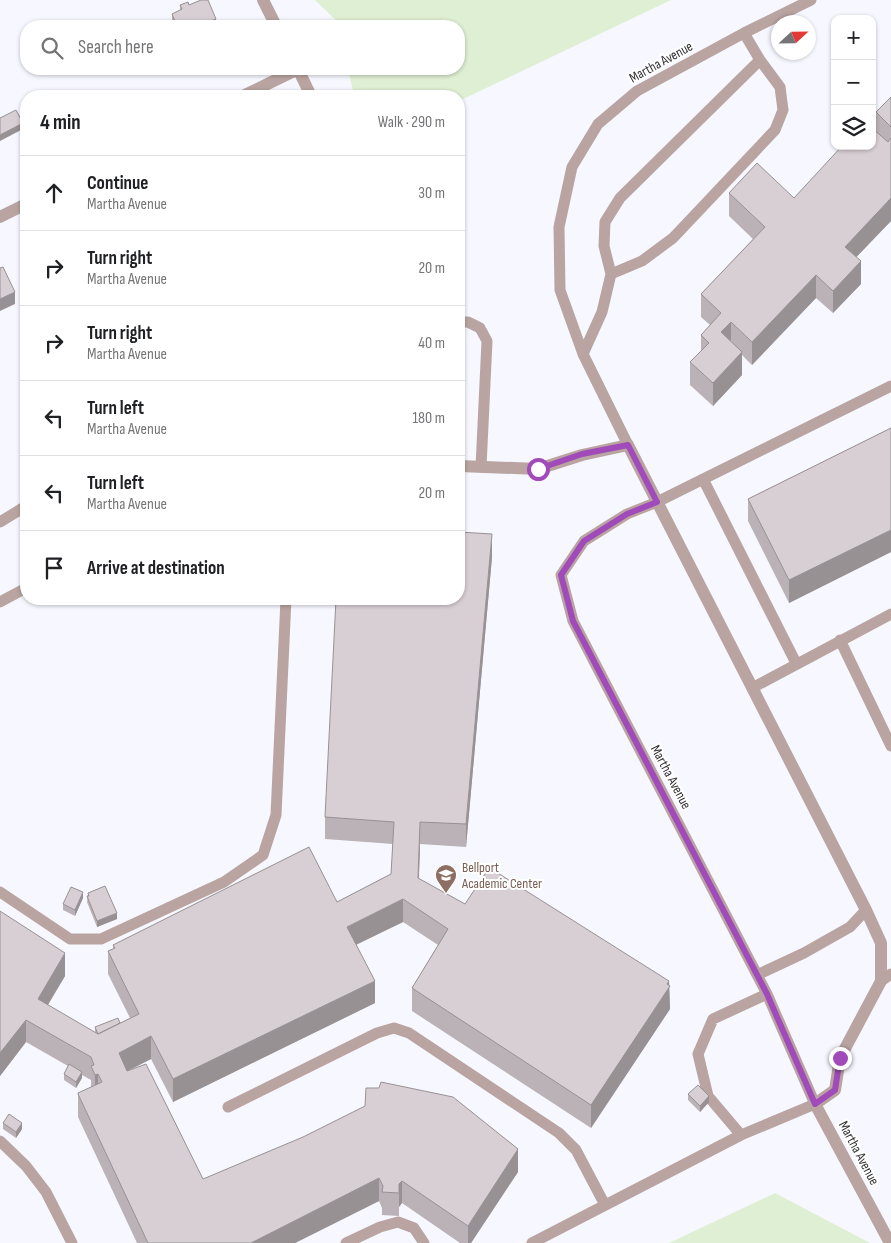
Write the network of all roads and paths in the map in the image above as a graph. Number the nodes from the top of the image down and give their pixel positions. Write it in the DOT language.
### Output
graph roads {
  1 [pos="263,0"];
  2 [pos="811,0"];
  3 [pos="273,20"];
  4 [pos="744,33"];
  5 [pos="760,60"];
  6 [pos="286,75"];
  7 [pos="301,75"];
  8 [pos="255,90"];
  9 [pos="308,90"];
  10 [pos="20,207"];
  11 [pos="0,217"];
  12 [pos="611,274"];
  13 [pos="465,322"];
  14 [pos="583,354"];
  15 [pos="891,386"];
  16 [pos="628,445"];
  17 [pos="465,466"];
  18 [pos="481,467"];
  19 [pos="703,480"];
  20 [pos="657,502"];
  21 [pos="20,510"];
  22 [pos="0,522"];
  23 [pos="20,591"];
  24 [pos="0,602"];
  25 [pos="286,605"];
  26 [pos="891,614"];
  27 [pos="840,640"];
  28 [pos="796,663"];
  29 [pos="752,688"];
  30 [pos="891,746"];
  31 [pos="0,892"];
  32 [pos="866,910"];
  33 [pos="757,975"];
  34 [pos="886,977"];
  35 [pos="767,994"];
  36 [pos="815,1104"];
  37 [pos="228,1107"];
  38 [pos="741,1135"];
  39 [pos="0,1141"];
  40 [pos="606,1205"];
  41 [pos="72,1243"];
  42 [pos="346,1243"];
  43 [pos="424,1243"];
  44 [pos="532,1243"];
  45 [pos="890,1243"];
  1 -- 3 [label="street"];
  2 -- 4 [label="lane, Martha Avenue"];
  4 -- 5 [label="lane"];
  4 -- 14 [label="lane, Martha Avenue"];
  5 -- 12 [label="lane"];
  5 -- 12 [label="lane"];
  6 -- 8 [label="street"];
  7 -- 9 [label="street"];
  10 -- 11 [label="street"];
  12 -- 14 [label="lane"];
  13 -- 18 [label="lane"];
  14 -- 16 [label="lane, Martha Avenue"];
  15 -- 19 [label="lane"];
  16 -- 18 [label="street"];
  16 -- 20 [label="street, Martha Avenue"];
  17 -- 18 [label="street"];
  19 -- 20 [label="lane"];
  19 -- 28 [label="lane"];
  20 -- 29 [label="street, Martha Avenue"];
  20 -- 33 [label="lane, Martha Avenue"];
  21 -- 22 [label="lane"];
  23 -- 24 [label="lane"];
  25 -- 31 [label="lane"];
  26 -- 27 [label="lane"];
  27 -- 28 [label="lane"];
  27 -- 30 [label="lane"];
  28 -- 29 [label="lane"];
  29 -- 32 [label="street, Martha Avenue"];
  32 -- 33 [label="lane"];
  32 -- 34 [label="street, Martha Avenue"];
  33 -- 35 [label="lane, Martha Avenue"];
  34 -- 36 [label="street, Martha Avenue"];
  35 -- 36 [label="lane, Martha Avenue"];
  35 -- 38 [label="lane"];
  36 -- 38 [label="lane"];
  36 -- 45 [label="street, Martha Avenue"];
  37 -- 40 [label="lane"];
  38 -- 40 [label="lane"];
  39 -- 41 [label="lane"];
  40 -- 44 [label="lane"];
  42 -- 43 [label="lane"];
}
